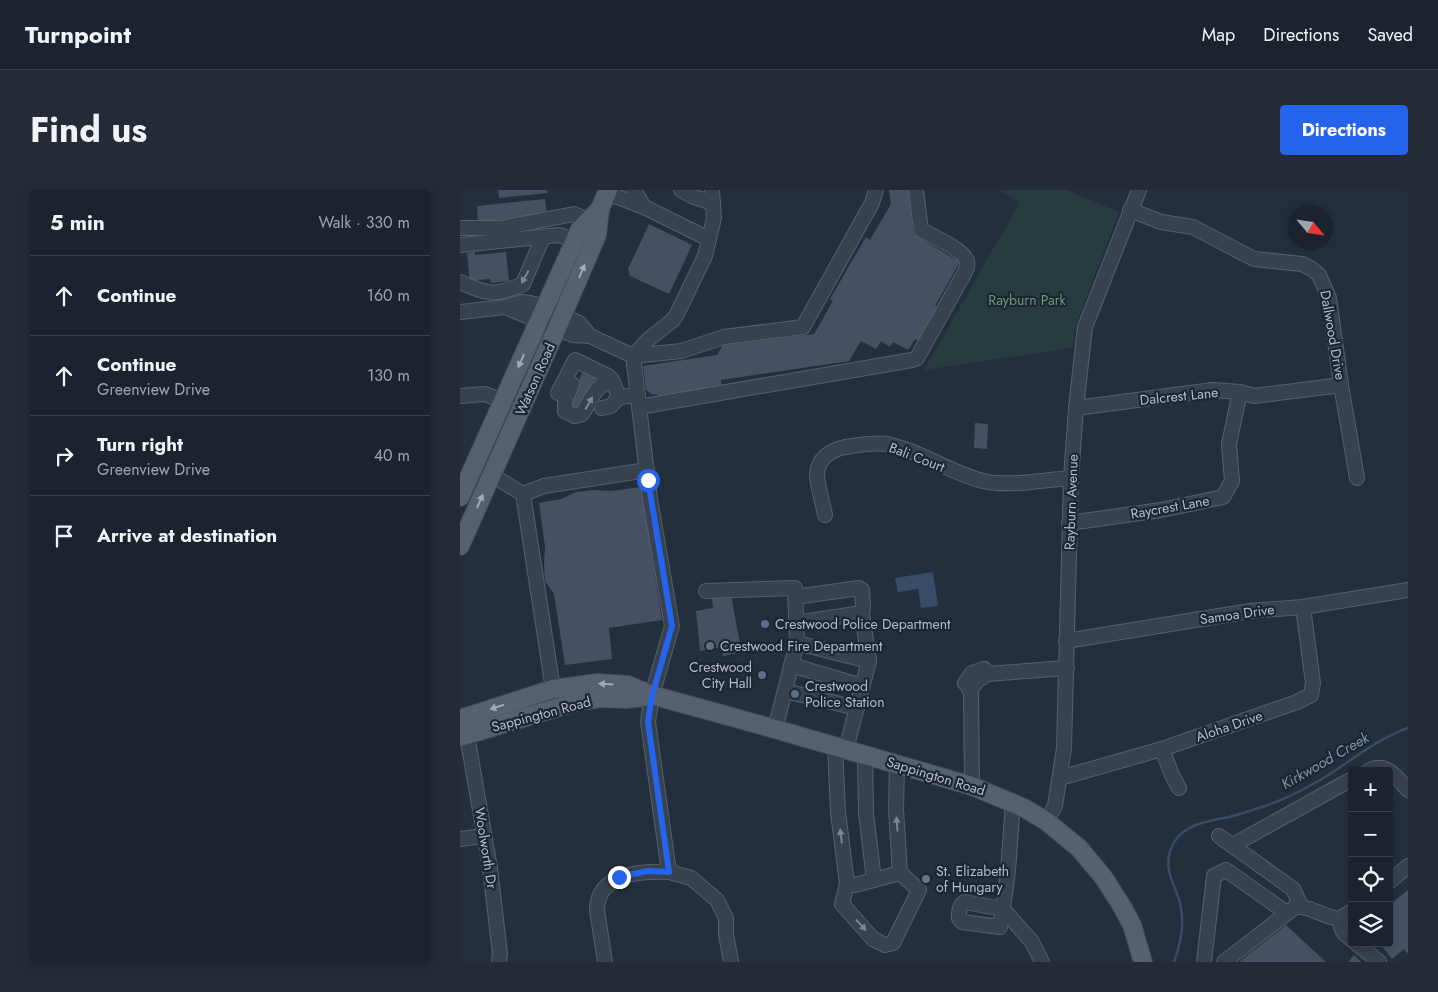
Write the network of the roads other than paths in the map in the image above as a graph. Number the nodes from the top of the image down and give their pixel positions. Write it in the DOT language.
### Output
graph roads {
  1 [pos="634,190"];
  2 [pos="680,190"];
  3 [pos="876,190"];
  4 [pos="916,190"];
  5 [pos="1139,190"];
  6 [pos="712,197"];
  7 [pos="601,203"];
  8 [pos="644,207"];
  9 [pos="1130,210"];
  10 [pos="460,228"];
  11 [pos="543,237"];
  12 [pos="705,237"];
  13 [pos="576,240"];
  14 [pos="460,245"];
  15 [pos="460,282"];
  16 [pos="486,293"];
  17 [pos="488,309"];
  18 [pos="460,312"];
  19 [pos="542,314"];
  20 [pos="667,314"];
  21 [pos="560,322"];
  22 [pos="633,356"];
  23 [pos="582,362"];
  24 [pos="612,380"];
  25 [pos="1341,385"];
  26 [pos="1240,392"];
  27 [pos="558,393"];
  28 [pos="460,396"];
  29 [pos="619,397"];
  30 [pos="503,401"];
  31 [pos="639,401"];
  32 [pos="602,408"];
  33 [pos="1076,408"];
  34 [pos="647,470"];
  35 [pos="492,475"];
  36 [pos="1070,478"];
  37 [pos="1357,478"];
  38 [pos="461,494"];
  39 [pos="523,494"];
  40 [pos="825,515"];
  41 [pos="1069,523"];
  42 [pos="460,546"];
  43 [pos="1408,590"];
  44 [pos="706,591"];
  45 [pos="795,592"];
  46 [pos="1303,607"];
  47 [pos="862,613"];
  48 [pos="796,623"];
  49 [pos="1066,641"];
  50 [pos="797,643"];
  51 [pos="869,661"];
  52 [pos="792,665"];
  53 [pos="1066,668"];
  54 [pos="862,686"];
  55 [pos="553,690"];
  56 [pos="785,691"];
  57 [pos="652,696"];
  58 [pos="857,708"];
  59 [pos="775,728"];
  60 [pos="465,729"];
  61 [pos="841,748"];
  62 [pos="1162,749"];
  63 [pos="865,755"];
  64 [pos="896,765"];
  65 [pos="1393,774"];
  66 [pos="1060,778"];
  67 [pos="1348,781"];
  68 [pos="972,786"];
  69 [pos="1179,788"];
  70 [pos="1408,790"];
  71 [pos="1013,802"];
  72 [pos="1046,821"];
  73 [pos="484,836"];
  74 [pos="1219,836"];
  75 [pos="460,839"];
  76 [pos="1233,845"];
  77 [pos="1408,866"];
  78 [pos="669,872"];
  79 [pos="900,873"];
  80 [pos="1393,879"];
  81 [pos="874,880"];
  82 [pos="847,884"];
  83 [pos="1301,906"];
  84 [pos="1287,912"];
  85 [pos="1346,915"];
  86 [pos="1348,936"];
  87 [pos="1361,947"];
  88 [pos="499,962"];
  89 [pos="605,962"];
  90 [pos="731,962"];
  91 [pos="1042,962"];
  92 [pos="1143,962"];
  93 [pos="1204,962"];
  94 [pos="1224,962"];
  95 [pos="1379,962"];
  1 -- 8 [label="street"];
  2 -- 6 [label="street"];
  3 -- 22 [label="street"];
  4 -- 31 [label="street"];
  5 -- 9 [label="street, Rayburn Avenue"];
  6 -- 12 [label="street"];
  7 -- 8 [label="street"];
  7 -- 10 [label="street"];
  7 -- 13 [label="main road, Watson Road"];
  21 -- 7 [label="main road, Watson Road, one-way"];
  8 -- 12 [label="street"];
  9 -- 25 [label="street, Dallwood Drive"];
  9 -- 33 [label="street, Rayburn Avenue"];
  11 -- 13 [label="street"];
  11 -- 14 [label="street"];
  11 -- 16 [label="street, one-way"];
  12 -- 20 [label="street"];
  12 -- 22 [label="street"];
  13 -- 19 [label="main road, Watson Road"];
  15 -- 16 [label="street"];
  16 -- 17 [label="street"];
  17 -- 18 [label="street"];
  17 -- 19 [label="street"];
  19 -- 21 [label="street"];
  19 -- 30 [label="main road, Watson Road, one-way"];
  21 -- 22 [label="street"];
  21 -- 35 [label="main road, Watson Road"];
  22 -- 31 [label="street"];
  23 -- 24 [label="street"];
  23 -- 24 [label="street, one-way"];
  23 -- 27 [label="street"];
  24 -- 29 [label="street"];
  25 -- 26 [label="street, Dalcrest Lane"];
  25 -- 37 [label="street, Dallwood Drive"];
  26 -- 33 [label="street, Dalcrest Lane"];
  26 -- 41 [label="street, Raycrest Lane"];
  28 -- 30 [label="street"];
  29 -- 31 [label="street"];
  29 -- 32 [label="street"];
  30 -- 38 [label="main road, Watson Road"];
  31 -- 34 [label="street"];
  33 -- 36 [label="street, Rayburn Avenue"];
  34 -- 39 [label="street"];
  34 -- 57 [label="street"];
  35 -- 39 [label="street"];
  42 -- 35 [label="main road, Watson Road, one-way"];
  36 -- 40 [label="street, Bali Court"];
  36 -- 41 [label="street, Rayburn Avenue"];
  39 -- 55 [label="street"];
  41 -- 49 [label="street, Rayburn Avenue"];
  43 -- 46 [label="street, Samoa Drive"];
  44 -- 45 [label="street"];
  45 -- 47 [label="street"];
  45 -- 48 [label="street"];
  46 -- 49 [label="street, Samoa Drive"];
  46 -- 62 [label="street, Aloha Drive"];
  47 -- 48 [label="street"];
  47 -- 51 [label="street"];
  48 -- 50 [label="street"];
  49 -- 53 [label="street, Rayburn Avenue"];
  50 -- 51 [label="street"];
  50 -- 52 [label="street"];
  51 -- 54 [label="street"];
  52 -- 54 [label="street"];
  52 -- 56 [label="street"];
  53 -- 66 [label="street, Rayburn Avenue"];
  53 -- 68 [label="street"];
  54 -- 58 [label="street"];
  57 -- 55 [label="main road, Sappington Road, one-way"];
  55 -- 60 [label="main road, Sappington Road, one-way"];
  56 -- 58 [label="street"];
  56 -- 59 [label="street"];
  57 -- 59 [label="main road, Sappington Road"];
  57 -- 60 [label="main road, Sappington Road"];
  57 -- 78 [label="street"];
  58 -- 61 [label="street"];
  59 -- 61 [label="main road, Sappington Road"];
  60 -- 73 [label="street, Woolworth Dr"];
  61 -- 63 [label="main road, Sappington Road"];
  82 -- 61 [label="street, one-way"];
  62 -- 66 [label="street, Aloha Drive"];
  62 -- 69 [label="street"];
  63 -- 64 [label="main road, Sappington Road"];
  63 -- 81 [label="street"];
  64 -- 68 [label="main road, Sappington Road"];
  79 -- 64 [label="street, one-way"];
  65 -- 70 [label="street"];
  66 -- 72 [label="street, Rayburn Avenue"];
  67 -- 76 [label="street"];
  68 -- 71 [label="main road, Sappington Road"];
  71 -- 72 [label="main road, Sappington Road"];
  71 -- 91 [label="street"];
  72 -- 92 [label="main road, Sappington Road"];
  73 -- 75 [label="street"];
  73 -- 88 [label="street, Woolworth Dr"];
  74 -- 76 [label="street"];
  76 -- 83 [label="street"];
  77 -- 80 [label="street"];
  78 -- 89 [label="street"];
  78 -- 90 [label="street"];
  79 -- 81 [label="street"];
  82 -- 79 [label="street, one-way"];
  81 -- 82 [label="street"];
  83 -- 84 [label="street"];
  83 -- 85 [label="street"];
  84 -- 93 [label="street"];
  84 -- 94 [label="street"];
  85 -- 86 [label="street"];
  87 -- 95 [label="street"];
}
